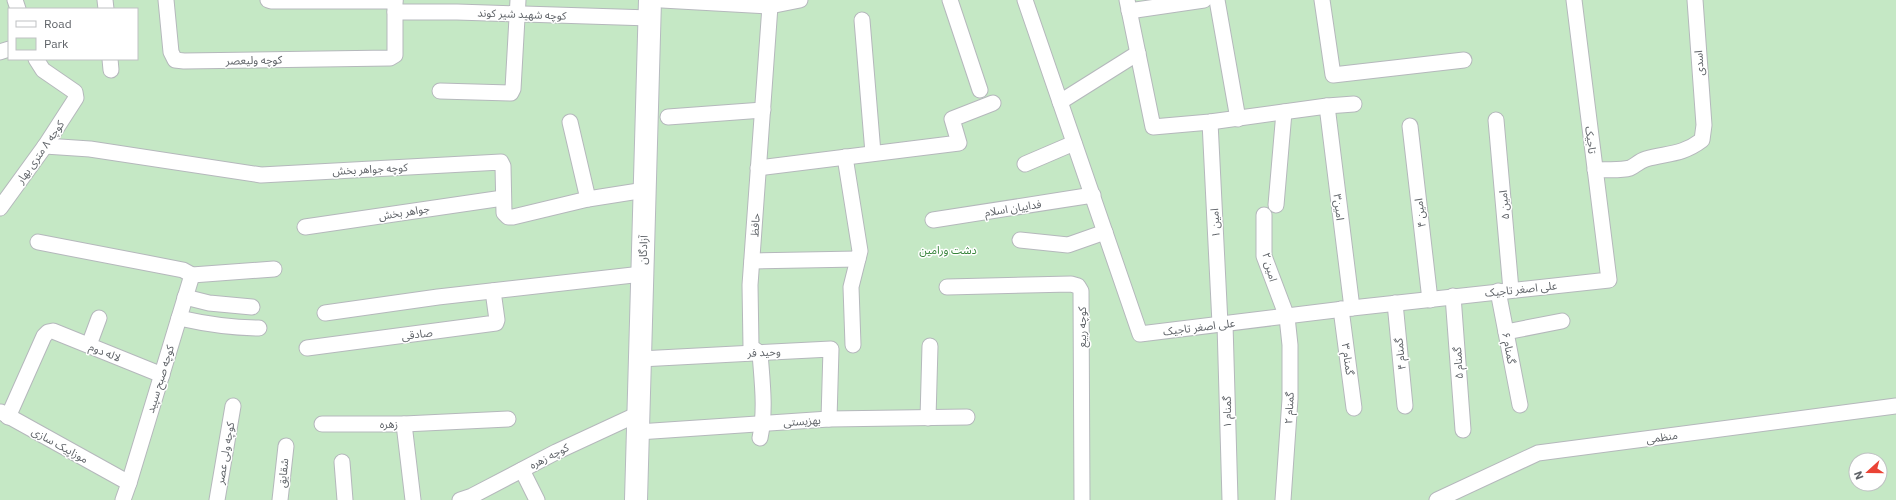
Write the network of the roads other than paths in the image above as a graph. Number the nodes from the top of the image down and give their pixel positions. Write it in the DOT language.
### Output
graph roads {
  1 [pos="166,0"];
  2 [pos="662,0"];
  3 [pos="800,0"];
  4 [pos="950,0"];
  5 [pos="1025,0"];
  6 [pos="1204,0"];
  7 [pos="1217,0"];
  8 [pos="1322,0"];
  9 [pos="1574,0"];
  10 [pos="1695,0"];
  11 [pos="268,1"];
  12 [pos="395,4"];
  13 [pos="1128,5"];
  14 [pos="453,6"];
  15 [pos="770,6"];
  16 [pos="518,7"];
  17 [pos="650,9"];
  18 [pos="862,20"];
  19 [pos="1138,53"];
  20 [pos="37,60"];
  21 [pos="1464,60"];
  22 [pos="980,90"];
  23 [pos="440,91"];
  24 [pos="1060,102"];
  25 [pos="993,103"];
  26 [pos="1354,104"];
  27 [pos="1327,106"];
  28 [pos="763,110"];
  29 [pos="1284,112"];
  30 [pos="668,117"];
  31 [pos="1238,119"];
  32 [pos="1496,120"];
  33 [pos="570,122"];
  34 [pos="1210,122"];
  35 [pos="1410,126"];
  36 [pos="1074,143"];
  37 [pos="46,146"];
  38 [pos="873,153"];
  39 [pos="845,157"];
  40 [pos="1025,164"];
  41 [pos="758,168"];
  42 [pos="1595,170"];
  43 [pos="645,190"];
  44 [pos="1092,195"];
  45 [pos="504,198"];
  46 [pos="588,199"];
  47 [pos="1276,205"];
  48 [pos="0,208"];
  49 [pos="1264,215"];
  50 [pos="934,220"];
  51 [pos="306,227"];
  52 [pos="1105,232"];
  53 [pos="1020,240"];
  54 [pos="38,242"];
  55 [pos="858,259"];
  56 [pos="752,261"];
  57 [pos="274,269"];
  58 [pos="642,274"];
  59 [pos="192,275"];
  60 [pos="1609,280"];
  61 [pos="947,287"];
  62 [pos="493,291"];
  63 [pos="1505,291"];
  64 [pos="1453,296"];
  65 [pos="185,297"];
  66 [pos="1430,300"];
  67 [pos="1395,303"];
  68 [pos="252,307"];
  69 [pos="1346,308"];
  70 [pos="325,313"];
  71 [pos="1287,317"];
  72 [pos="98,318"];
  73 [pos="179,318"];
  74 [pos="1562,321"];
  75 [pos="1223,324"];
  76 [pos="260,328"];
  77 [pos="1506,332"];
  78 [pos="89,345"];
  79 [pos="853,345"];
  80 [pos="930,346"];
  81 [pos="307,348"];
  82 [pos="760,353"];
  83 [pos="640,359"];
  84 [pos="162,375"];
  85 [pos="1520,405"];
  86 [pos="233,406"];
  87 [pos="1405,406"];
  88 [pos="1896,406"];
  89 [pos="1354,408"];
  90 [pos="829,413"];
  91 [pos="4,414"];
  92 [pos="967,417"];
  93 [pos="928,418"];
  94 [pos="508,419"];
  95 [pos="638,423"];
  96 [pos="764,423"];
  97 [pos="322,424"];
  98 [pos="404,424"];
  99 [pos="1464,430"];
  100 [pos="760,438"];
  101 [pos="286,446"];
  102 [pos="342,462"];
  103 [pos="522,470"];
  104 [pos="125,480"];
  105 [pos="123,500"];
  106 [pos="217,500"];
  107 [pos="280,500"];
  108 [pos="345,500"];
  109 [pos="413,500"];
  110 [pos="460,500"];
  111 [pos="537,500"];
  112 [pos="636,500"];
  113 [pos="1082,500"];
  114 [pos="1230,500"];
  115 [pos="1283,500"];
  116 [pos="1437,500"];
  1 -- 12 [label="street, کوچه ولیعصر"];
  2 -- 15 [label="street"];
  3 -- 15 [label="street"];
  4 -- 22 [label="street"];
  5 -- 24 [label="street, علی اصغر تاجیک"];
  6 -- 13 [label="street"];
  7 -- 31 [label="street"];
  8 -- 21 [label="street"];
  9 -- 42 [label="street, تاجیک"];
  10 -- 42 [label="street, اسدی"];
  11 -- 12 [label="street, کوچه شهید شیر کوند"];
  12 -- 14 [label="street, کوچه شهید شیر کوند"];
  13 -- 19 [label="street"];
  14 -- 16 [label="street, کوچه شهید شیر کوند"];
  15 -- 28 [label="street, حافظ"];
  16 -- 17 [label="street, کوچه شهید شیر کوند"];
  16 -- 23 [label="street"];
  17 -- 43 [label="main road, آزادگان"];
  18 -- 38 [label="street"];
  19 -- 24 [label="street"];
  19 -- 34 [label="street"];
  20 -- 37 [label="street, کوچه ۸ متری بهار"];
  24 -- 36 [label="street, علی اصغر تاجیک"];
  25 -- 38 [label="street"];
  26 -- 27 [label="street"];
  27 -- 29 [label="street"];
  27 -- 69 [label="street, امین۳"];
  28 -- 30 [label="street"];
  28 -- 41 [label="street, حافظ"];
  29 -- 31 [label="street"];
  29 -- 47 [label="street"];
  31 -- 34 [label="street"];
  32 -- 63 [label="street, امین ۵"];
  33 -- 46 [label="street"];
  34 -- 75 [label="street, امین ۱"];
  35 -- 66 [label="street, امین ۴"];
  36 -- 40 [label="street"];
  36 -- 44 [label="street, علی اصغر تاجیک"];
  37 -- 45 [label="street, کوچه جواهر بخش"];
  37 -- 48 [label="street, کوچه ۸ متری بهار"];
  38 -- 39 [label="street"];
  39 -- 41 [label="street"];
  39 -- 55 [label="street"];
  41 -- 56 [label="street, حافظ"];
  42 -- 60 [label="street, تاجیک"];
  43 -- 46 [label="street, کوچه جواهر بخش"];
  43 -- 58 [label="main road, آزادگان"];
  44 -- 50 [label="street, فداییان اسلام"];
  44 -- 52 [label="street, علی اصغر تاجیک"];
  45 -- 46 [label="street, کوچه جواهر بخش"];
  45 -- 51 [label="street, جواهر بخش"];
  49 -- 71 [label="street, امین ۲"];
  52 -- 53 [label="street"];
  52 -- 75 [label="street, علی اصغر تاجیک"];
  54 -- 59 [label="street"];
  55 -- 56 [label="street"];
  55 -- 79 [label="street"];
  56 -- 82 [label="street, حافظ"];
  57 -- 59 [label="street"];
  58 -- 62 [label="street"];
  58 -- 83 [label="main road, آزادگان"];
  59 -- 65 [label="street, کوچه صبح سپید"];
  60 -- 63 [label="street, علی اصغر تاجیک"];
  61 -- 113 [label="street, کوچه ربیع"];
  62 -- 70 [label="street"];
  62 -- 81 [label="street, صادقی"];
  63 -- 64 [label="street, علی اصغر تاجیک"];
  63 -- 77 [label="street, گمنام ۶"];
  64 -- 66 [label="street, علی اصغر تاجیک"];
  64 -- 99 [label="street, گمنام ۵"];
  65 -- 68 [label="street"];
  65 -- 73 [label="street, کوچه صبح سپید"];
  66 -- 67 [label="street, علی اصغر تاجیک"];
  67 -- 69 [label="street, علی اصغر تاجیک"];
  67 -- 87 [label="street, گمنام ۴"];
  69 -- 71 [label="street, علی اصغر تاجیک"];
  69 -- 89 [label="street, گمنام ۳"];
  71 -- 75 [label="street, علی اصغر تاجیک"];
  71 -- 115 [label="street, گمنام ۲"];
  72 -- 78 [label="street"];
  73 -- 76 [label="street"];
  73 -- 84 [label="street, کوچه صبح سپید"];
  74 -- 77 [label="street"];
  75 -- 114 [label="street, گمنام ۱"];
  77 -- 85 [label="street, گمنام ۶"];
  78 -- 84 [label="street, لاله دوم"];
  78 -- 91 [label="street, لاله دوم"];
  80 -- 93 [label="street"];
  82 -- 83 [label="street, وحید فر"];
  82 -- 90 [label="street, وحید فر"];
  82 -- 96 [label="street, حافظ"];
  83 -- 95 [label="main road, آزادگان"];
  84 -- 104 [label="street, کوچه صبح سپید"];
  86 -- 106 [label="street, کوچه ولی عصر"];
  88 -- 116 [label="street, منظمی"];
  90 -- 93 [label="street, بهزیستی"];
  90 -- 96 [label="street, بهزیستی"];
  91 -- 104 [label="street, موزاپیک سازی"];
  92 -- 93 [label="street, بهزیستی"];
  94 -- 98 [label="street"];
  95 -- 96 [label="street, بهزیستی"];
  95 -- 103 [label="street, کوچه زهره"];
  95 -- 112 [label="main road, آزادگان"];
  96 -- 100 [label="street, حافظ"];
  97 -- 98 [label="street, زهره"];
  98 -- 109 [label="street, زهره"];
  101 -- 107 [label="street, شقایق"];
  102 -- 108 [label="street"];
  103 -- 110 [label="street, کوچه زهره"];
  103 -- 111 [label="street"];
  104 -- 105 [label="street, کوچه صبح سپید"];
}
